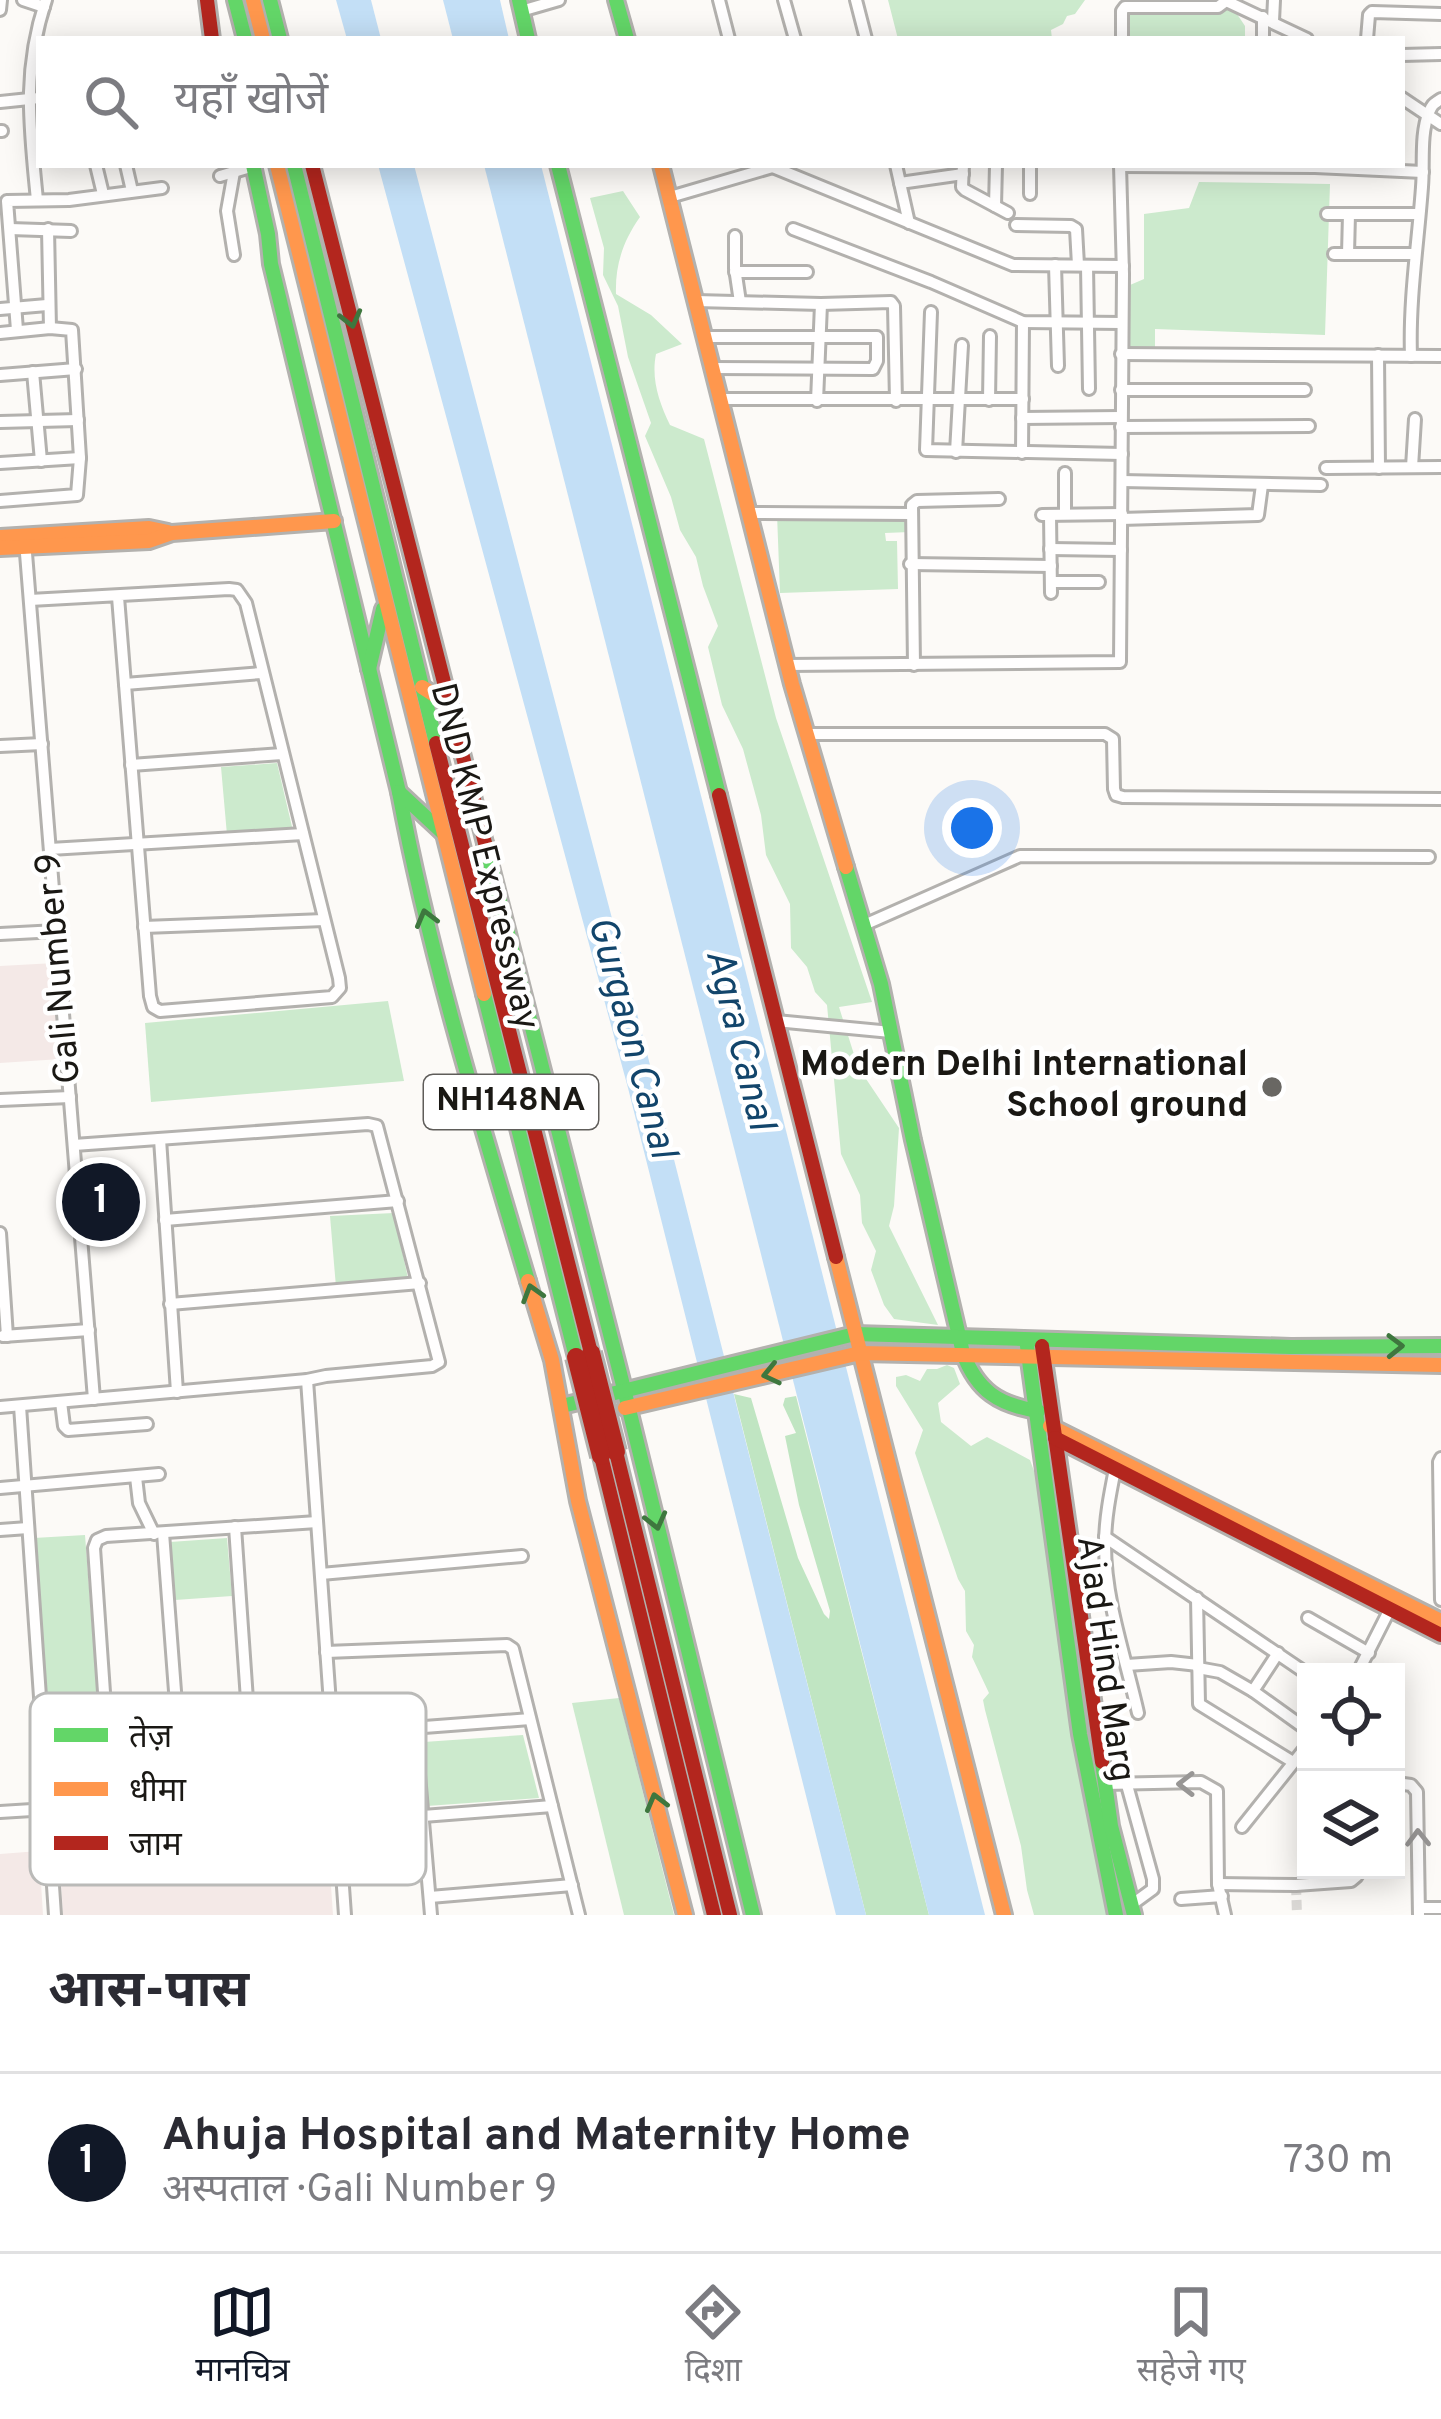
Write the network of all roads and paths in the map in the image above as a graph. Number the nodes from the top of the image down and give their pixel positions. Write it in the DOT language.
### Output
graph roads {
  1 [pos="2,0"];
  2 [pos="23,0"];
  3 [pos="207,0"];
  4 [pos="559,0"];
  5 [pos="616,0"];
  6 [pos="718,0"];
  7 [pos="784,0"];
  8 [pos="856,0"];
  9 [pos="1225,0"];
  10 [pos="1274,0"];
  11 [pos="250,2"];
  12 [pos="45,3"];
  13 [pos="520,5"];
  14 [pos="0,10"];
  15 [pos="1441,14"];
  16 [pos="1268,19"];
  17 [pos="36,36"];
  18 [pos="211,36"];
  19 [pos="244,36"];
  20 [pos="261,36"];
  21 [pos="278,36"];
  22 [pos="527,36"];
  23 [pos="626,36"];
  24 [pos="728,36"];
  25 [pos="794,36"];
  26 [pos="865,36"];
  27 [pos="1122,36"];
  28 [pos="1264,36"];
  29 [pos="1294,36"];
  30 [pos="1366,36"];
  31 [pos="36,38"];
  32 [pos="1441,54"];
  33 [pos="1405,55"];
  34 [pos="33,99"];
  35 [pos="1441,99"];
  36 [pos="1405,100"];
  37 [pos="0,102"];
  38 [pos="1427,115"];
  39 [pos="1441,124"];
  40 [pos="97,168"];
  41 [pos="127,168"];
  42 [pos="247,168"];
  43 [pos="278,168"];
  44 [pos="295,168"];
  45 [pos="313,168"];
  46 [pos="559,168"];
  47 [pos="662,168"];
  48 [pos="765,168"];
  49 [pos="777,168"];
  50 [pos="896,168"];
  51 [pos="996,168"];
  52 [pos="1030,168"];
  53 [pos="1120,168"];
  54 [pos="1351,168"];
  55 [pos="963,170"];
  56 [pos="1423,172"];
  57 [pos="220,176"];
  58 [pos="899,183"];
  59 [pos="162,188"];
  60 [pos="132,191"];
  61 [pos="103,194"];
  62 [pos="1030,194"];
  63 [pos="670,197"];
  64 [pos="37,200"];
  65 [pos="995,206"];
  66 [pos="1008,213"];
  67 [pos="1327,214"];
  68 [pos="1349,214"];
  69 [pos="1419,214"];
  70 [pos="909,223"];
  71 [pos="1016,225"];
  72 [pos="10,229"];
  73 [pos="48,229"];
  74 [pos="793,229"];
  75 [pos="71,231"];
  76 [pos="735,236"];
  77 [pos="1334,254"];
  78 [pos="1348,254"];
  79 [pos="1414,254"];
  80 [pos="235,256"];
  81 [pos="1055,265"];
  82 [pos="1082,266"];
  83 [pos="1123,266"];
  84 [pos="735,272"];
  85 [pos="807,272"];
  86 [pos="6,278"];
  87 [pos="696,301"];
  88 [pos="740,302"];
  89 [pos="821,304"];
  90 [pos="47,305"];
  91 [pos="14,308"];
  92 [pos="0,309"];
  93 [pos="932,312"];
  94 [pos="1023,322"];
  95 [pos="1055,323"];
  96 [pos="1088,323"];
  97 [pos="1122,323"];
  98 [pos="50,328"];
  99 [pos="17,330"];
  100 [pos="0,333"];
  101 [pos="990,336"];
  102 [pos="704,337"];
  103 [pos="820,337"];
  104 [pos="962,345"];
  105 [pos="1121,354"];
  106 [pos="1378,355"];
  107 [pos="1411,356"];
  108 [pos="1441,356"];
  109 [pos="1058,366"];
  110 [pos="76,368"];
  111 [pos="712,368"];
  112 [pos="819,368"];
  113 [pos="33,372"];
  114 [pos="0,375"];
  115 [pos="1088,389"];
  116 [pos="1121,390"];
  117 [pos="1305,390"];
  118 [pos="720,399"];
  119 [pos="1023,399"];
  120 [pos="961,400"];
  121 [pos="988,400"];
  122 [pos="817,401"];
  123 [pos="896,401"];
  124 [pos="929,401"];
  125 [pos="1022,418"];
  126 [pos="1415,419"];
  127 [pos="78,420"];
  128 [pos="0,422"];
  129 [pos="38,422"];
  130 [pos="1121,422"];
  131 [pos="1309,426"];
  132 [pos="956,452"];
  133 [pos="1022,453"];
  134 [pos="1122,454"];
  135 [pos="80,458"];
  136 [pos="41,461"];
  137 [pos="0,464"];
  138 [pos="1412,466"];
  139 [pos="1441,467"];
  140 [pos="1326,468"];
  141 [pos="1378,468"];
  142 [pos="1065,473"];
  143 [pos="1122,481"];
  144 [pos="1262,485"];
  145 [pos="1322,485"];
  146 [pos="999,499"];
  147 [pos="0,501"];
  148 [pos="749,513"];
  149 [pos="911,514"];
  150 [pos="1065,514"];
  151 [pos="1122,517"];
  152 [pos="334,521"];
  153 [pos="0,537"];
  154 [pos="25,541"];
  155 [pos="0,548"];
  156 [pos="1050,548"];
  157 [pos="1121,550"];
  158 [pos="910,564"];
  159 [pos="1051,566"];
  160 [pos="1099,582"];
  161 [pos="118,597"];
  162 [pos="30,600"];
  163 [pos="385,602"];
  164 [pos="787,664"];
  165 [pos="914,665"];
  166 [pos="369,669"];
  167 [pos="261,673"];
  168 [pos="125,684"];
  169 [pos="422,687"];
  170 [pos="450,705"];
  171 [pos="806,734"];
  172 [pos="42,744"];
  173 [pos="0,746"];
  174 [pos="282,754"];
  175 [pos="131,765"];
  176 [pos="469,781"];
  177 [pos="399,792"];
  178 [pos="1441,799"];
  179 [pos="456,816"];
  180 [pos="303,834"];
  181 [pos="445,840"];
  182 [pos="138,844"];
  183 [pos="50,849"];
  184 [pos="1429,857"];
  185 [pos="324,920"];
  186 [pos="864,926"];
  187 [pos="144,927"];
  188 [pos="57,931"];
  189 [pos="0,934"];
  190 [pos="776,1021"];
  191 [pos="891,1032"];
  192 [pos="70,1097"];
  193 [pos="0,1100"];
  194 [pos="160,1139"];
  195 [pos="74,1145"];
  196 [pos="398,1201"];
  197 [pos="165,1220"];
  198 [pos="0,1233"];
  199 [pos="420,1283"];
  200 [pos="170,1304"];
  201 [pos="89,1330"];
  202 [pos="4,1336"];
  203 [pos="851,1345"];
  204 [pos="962,1346"];
  205 [pos="1441,1346"];
  206 [pos="1035,1348"];
  207 [pos="1441,1365"];
  208 [pos="307,1380"];
  209 [pos="177,1392"];
  210 [pos="626,1398"];
  211 [pos="94,1399"];
  212 [pos="62,1402"];
  213 [pos="20,1406"];
  214 [pos="0,1407"];
  215 [pos="564,1413"];
  216 [pos="147,1424"];
  217 [pos="1046,1427"];
  218 [pos="608,1454"];
  219 [pos="1441,1458"];
  220 [pos="1115,1469"];
  221 [pos="159,1474"];
  222 [pos="136,1477"];
  223 [pos="26,1486"];
  224 [pos="0,1488"];
  225 [pos="317,1522"];
  226 [pos="235,1527"];
  227 [pos="28,1528"];
  228 [pos="0,1530"];
  229 [pos="158,1533"];
  230 [pos="1106,1537"];
  231 [pos="522,1556"];
  232 [pos="321,1574"];
  233 [pos="1197,1598"];
  234 [pos="1441,1600"];
  235 [pos="1393,1603"];
  236 [pos="1308,1618"];
  237 [pos="1441,1621"];
  238 [pos="1441,1635"];
  239 [pos="326,1652"];
  240 [pos="1278,1653"];
  241 [pos="1369,1653"];
  242 [pos="1363,1663"];
  243 [pos="1127,1665"];
  244 [pos="1198,1666"];
  245 [pos="1297,1667"];
  246 [pos="1253,1691"];
  247 [pos="40,1693"];
  248 [pos="104,1693"];
  249 [pos="174,1693"];
  250 [pos="247,1693"];
  251 [pos="329,1693"];
  252 [pos="1138,1713"];
  253 [pos="530,1719"];
  254 [pos="1297,1723"];
  255 [pos="426,1727"];
  256 [pos="1297,1757"];
  257 [pos="1293,1762"];
  258 [pos="1105,1784"];
  259 [pos="1405,1784"];
  260 [pos="1127,1785"];
  261 [pos="552,1806"];
  262 [pos="30,1810"];
  263 [pos="0,1812"];
  264 [pos="426,1816"];
  265 [pos="1242,1827"];
  266 [pos="426,1851"];
  267 [pos="1354,1879"];
  268 [pos="54,1885"];
  269 [pos="343,1885"];
  270 [pos="572,1885"];
  271 [pos="1220,1890"];
  272 [pos="430,1898"];
  273 [pos="1180,1899"];
  274 [pos="1441,1909"];
  275 [pos="1419,1911"];
  276 [pos="1127,1912"];
  277 [pos="56,1915"];
  278 [pos="345,1915"];
  279 [pos="431,1915"];
  280 [pos="579,1915"];
  281 [pos="685,1915"];
  282 [pos="714,1915"];
  283 [pos="730,1915"];
  284 [pos="753,1915"];
  285 [pos="1004,1915"];
  286 [pos="1225,1915"];
  1 -- 14 [label="street"];
  2 -- 12 [label="street"];
  3 -- 18 [label="main road"];
  4 -- 13 [label="street"];
  5 -- 23 [label="main road"];
  6 -- 24 [label="street"];
  7 -- 25 [label="street"];
  8 -- 26 [label="street"];
  9 -- 16 [label="street"];
  9 -- 27 [label="street"];
  10 -- 16 [label="street"];
  11 -- 19 [label="main road"];
  11 -- 20 [label="main road"];
  11 -- 21 [label="main road"];
  12 -- 17 [label="street"];
  13 -- 22 [label="main road"];
  15 -- 30 [label="street"];
  16 -- 28 [label="street"];
  16 -- 29 [label="street"];
  31 -- 34 [label="street"];
  32 -- 33 [label="street"];
  34 -- 37 [label="street"];
  34 -- 64 [label="street"];
  35 -- 38 [label="street"];
  36 -- 38 [label="street"];
  38 -- 39 [label="street"];
  38 -- 56 [label="street"];
  40 -- 61 [label="street"];
  41 -- 60 [label="street"];
  42 -- 57 [label="street"];
  42 -- 80 [label="street"];
  42 -- 152 [label="main road"];
  43 -- 163 [label="main road, DND KMP Expressway / NH148NA"];
  44 -- 169 [label="main road, DND KMP Expressway / NH148NA"];
  45 -- 170 [label="main road, one-way"];
  46 -- 190 [label="main road"];
  47 -- 63 [label="main road"];
  48 -- 63 [label="street"];
  49 -- 70 [label="street"];
  50 -- 58 [label="street"];
  51 -- 65 [label="street"];
  52 -- 62 [label="street"];
  53 -- 83 [label="street"];
  54 -- 56 [label="street"];
  55 -- 58 [label="street"];
  55 -- 65 [label="street"];
  56 -- 69 [label="street"];
  58 -- 70 [label="street"];
  59 -- 60 [label="street"];
  60 -- 61 [label="street"];
  61 -- 64 [label="street"];
  63 -- 87 [label="main road"];
  64 -- 72 [label="street"];
  65 -- 66 [label="street"];
  67 -- 68 [label="street"];
  68 -- 69 [label="street"];
  68 -- 78 [label="street"];
  69 -- 79 [label="street"];
  70 -- 81 [label="street"];
  71 -- 82 [label="street"];
  72 -- 73 [label="street"];
  72 -- 86 [label="street"];
  73 -- 75 [label="street"];
  73 -- 90 [label="street"];
  74 -- 94 [label="street"];
  76 -- 84 [label="street"];
  77 -- 78 [label="street"];
  78 -- 79 [label="street"];
  79 -- 107 [label="street"];
  81 -- 82 [label="street"];
  81 -- 95 [label="street"];
  82 -- 83 [label="street"];
  82 -- 96 [label="street"];
  83 -- 97 [label="street"];
  84 -- 85 [label="street"];
  84 -- 88 [label="street"];
  86 -- 91 [label="street"];
  87 -- 88 [label="street"];
  87 -- 102 [label="main road"];
  88 -- 89 [label="street"];
  89 -- 103 [label="street"];
  89 -- 123 [label="street"];
  90 -- 91 [label="street"];
  90 -- 98 [label="street"];
  91 -- 92 [label="street"];
  91 -- 99 [label="street"];
  93 -- 124 [label="street"];
  94 -- 95 [label="street"];
  94 -- 119 [label="street"];
  95 -- 96 [label="street"];
  95 -- 109 [label="street"];
  96 -- 97 [label="street"];
  96 -- 115 [label="street"];
  97 -- 105 [label="street"];
  98 -- 99 [label="street"];
  98 -- 110 [label="street"];
  99 -- 100 [label="street"];
  101 -- 121 [label="street"];
  102 -- 103 [label="street"];
  102 -- 111 [label="main road"];
  103 -- 112 [label="street"];
  103 -- 112 [label="street"];
  104 -- 120 [label="street"];
  105 -- 106 [label="street"];
  105 -- 116 [label="street"];
  106 -- 107 [label="street"];
  106 -- 141 [label="street"];
  107 -- 108 [label="street"];
  110 -- 113 [label="street"];
  110 -- 127 [label="street"];
  111 -- 112 [label="street"];
  111 -- 118 [label="main road"];
  112 -- 122 [label="street"];
  113 -- 114 [label="street"];
  113 -- 129 [label="street"];
  116 -- 117 [label="street"];
  116 -- 130 [label="street"];
  118 -- 122 [label="street"];
  118 -- 148 [label="main road"];
  119 -- 121 [label="street"];
  119 -- 125 [label="street"];
  120 -- 121 [label="street"];
  120 -- 124 [label="street"];
  120 -- 132 [label="street"];
  122 -- 123 [label="street"];
  123 -- 124 [label="street"];
  124 -- 132 [label="street"];
  125 -- 130 [label="street"];
  125 -- 133 [label="street"];
  126 -- 138 [label="street"];
  127 -- 129 [label="street"];
  127 -- 135 [label="street"];
  128 -- 129 [label="street"];
  129 -- 136 [label="street"];
  130 -- 131 [label="street"];
  130 -- 134 [label="street"];
  132 -- 133 [label="street"];
  133 -- 134 [label="street"];
  134 -- 143 [label="street"];
  135 -- 136 [label="street"];
  135 -- 147 [label="street"];
  136 -- 137 [label="street"];
  138 -- 139 [label="street"];
  138 -- 141 [label="street"];
  140 -- 141 [label="street"];
  142 -- 150 [label="street"];
  143 -- 144 [label="street"];
  143 -- 151 [label="street"];
  144 -- 145 [label="street"];
  144 -- 151 [label="street"];
  146 -- 149 [label="street"];
  148 -- 149 [label="street"];
  148 -- 164 [label="main road"];
  149 -- 158 [label="street"];
  150 -- 151 [label="street"];
  150 -- 156 [label="street"];
  151 -- 157 [label="street"];
  152 -- 154 [label="main road"];
  152 -- 166 [label="main road"];
  153 -- 154 [label="main road"];
  154 -- 155 [label="main road"];
  154 -- 162 [label="street, Gali Number 9"];
  156 -- 157 [label="street"];
  156 -- 159 [label="street"];
  157 -- 165 [label="street"];
  158 -- 159 [label="street"];
  158 -- 165 [label="street"];
  159 -- 160 [label="street"];
  161 -- 162 [label="street"];
  161 -- 167 [label="street"];
  161 -- 168 [label="street"];
  162 -- 172 [label="street, Gali Number 9"];
  163 -- 166 [label="main road"];
  163 -- 181 [label="main road, DND KMP Expressway / NH148NA"];
  164 -- 165 [label="street"];
  164 -- 171 [label="main road"];
  166 -- 177 [label="main road"];
  167 -- 168 [label="street"];
  167 -- 174 [label="street"];
  168 -- 175 [label="street"];
  169 -- 170 [label="main road"];
  169 -- 179 [label="main road, DND KMP Expressway / NH148NA"];
  170 -- 176 [label="main road"];
  171 -- 178 [label="street"];
  171 -- 186 [label="main road"];
  172 -- 173 [label="street"];
  172 -- 183 [label="street, Gali Number 9"];
  174 -- 175 [label="street"];
  174 -- 180 [label="street"];
  175 -- 182 [label="street"];
  176 -- 179 [label="main road"];
  176 -- 210 [label="main road"];
  177 -- 181 [label="main road"];
  215 -- 177 [label="main road, one-way"];
  179 -- 218 [label="main road, DND KMP Expressway / NH148NA, bridge"];
  180 -- 182 [label="street"];
  180 -- 185 [label="street"];
  181 -- 218 [label="main road, DND KMP Expressway / NH148NA, bridge"];
  182 -- 183 [label="street"];
  182 -- 187 [label="street"];
  183 -- 188 [label="street, Gali Number 9"];
  184 -- 186 [label="street"];
  185 -- 187 [label="street"];
  185 -- 187 [label="street"];
  186 -- 191 [label="main road"];
  188 -- 189 [label="street"];
  188 -- 192 [label="street, Gali Number 9"];
  190 -- 191 [label="street"];
  190 -- 203 [label="main road"];
  191 -- 204 [label="main road"];
  192 -- 193 [label="street"];
  192 -- 195 [label="street, Gali Number 9"];
  194 -- 195 [label="street"];
  194 -- 196 [label="street"];
  194 -- 197 [label="street"];
  195 -- 201 [label="street, Gali Number 9"];
  196 -- 197 [label="street"];
  196 -- 199 [label="street"];
  197 -- 200 [label="street"];
  198 -- 202 [label="street"];
  199 -- 200 [label="street"];
  199 -- 208 [label="street"];
  200 -- 209 [label="street"];
  201 -- 202 [label="street"];
  201 -- 211 [label="street, Gali Number 9"];
  203 -- 204 [label="main road"];
  203 -- 210 [label="main road"];
  203 -- 285 [label="main road"];
  204 -- 206 [label="main road"];
  204 -- 217 [label="main road"];
  206 -- 205 [label="main road, one-way"];
  206 -- 207 [label="main road"];
  206 -- 217 [label="main road"];
  208 -- 209 [label="street"];
  208 -- 225 [label="street"];
  209 -- 211 [label="street"];
  210 -- 215 [label="main road"];
  210 -- 284 [label="main road, one-way"];
  211 -- 212 [label="street"];
  212 -- 213 [label="street"];
  212 -- 216 [label="street"];
  213 -- 214 [label="street"];
  213 -- 223 [label="street"];
  281 -- 215 [label="main road, one-way"];
  217 -- 220 [label="main road"];
  217 -- 235 [label="main road"];
  217 -- 258 [label="main road"];
  217 -- 276 [label="main road, Ajad Hind Marg"];
  218 -- 282 [label="main road, DND KMP Expressway / NH148NA"];
  218 -- 283 [label="main road, DND KMP Expressway / NH148NA"];
  219 -- 234 [label="street"];
  220 -- 230 [label="street"];
  220 -- 235 [label="main road"];
  221 -- 222 [label="street"];
  222 -- 223 [label="street"];
  222 -- 229 [label="street"];
  223 -- 224 [label="street"];
  223 -- 227 [label="street"];
  225 -- 226 [label="street"];
  225 -- 232 [label="street"];
  226 -- 229 [label="street"];
  226 -- 250 [label="street"];
  227 -- 228 [label="street"];
  227 -- 247 [label="street"];
  229 -- 248 [label="street"];
  229 -- 249 [label="street"];
  230 -- 233 [label="street"];
  230 -- 243 [label="street"];
  231 -- 232 [label="street"];
  232 -- 239 [label="street"];
  233 -- 240 [label="street"];
  233 -- 244 [label="street"];
  235 -- 237 [label="main road"];
  235 -- 238 [label="main road"];
  235 -- 241 [label="street"];
  236 -- 241 [label="street"];
  239 -- 251 [label="street"];
  239 -- 253 [label="street"];
  240 -- 245 [label="street"];
  240 -- 246 [label="street"];
  241 -- 242 [label="street"];
  243 -- 244 [label="street"];
  243 -- 252 [label="street"];
  244 -- 246 [label="street"];
  244 -- 257 [label="street"];
  246 -- 254 [label="street"];
  253 -- 255 [label="street"];
  253 -- 261 [label="street"];
  256 -- 257 [label="street"];
  257 -- 265 [label="street"];
  258 -- 260 [label="street"];
  258 -- 276 [label="main road"];
  275 -- 259 [label="street, one-way"];
  271 -- 260 [label="street, one-way"];
  260 -- 276 [label="street"];
  261 -- 264 [label="street"];
  261 -- 270 [label="street"];
  262 -- 263 [label="street"];
  266 -- 272 [label="street"];
  267 -- 271 [label="street"];
  268 -- 277 [label="street"];
  269 -- 278 [label="street"];
  270 -- 272 [label="street"];
  270 -- 280 [label="street"];
  271 -- 273 [label="street"];
  271 -- 286 [label="street"];
  272 -- 279 [label="street"];
  274 -- 275 [label="street"];
}
